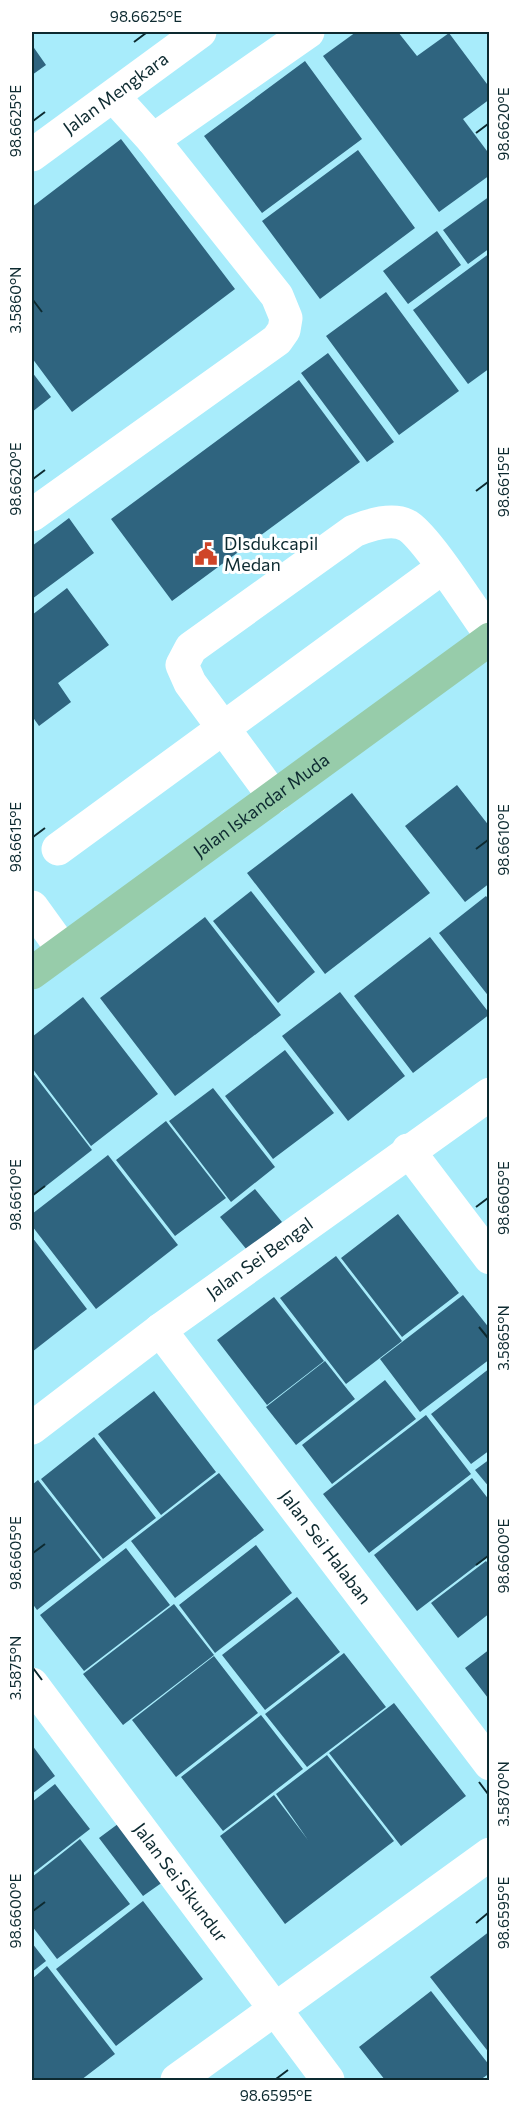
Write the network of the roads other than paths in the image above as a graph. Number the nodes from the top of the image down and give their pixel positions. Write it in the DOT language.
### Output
graph roads {
  1 [pos="200,32"];
  2 [pos="308,32"];
  3 [pos="114,97"];
  4 [pos="153,140"];
  5 [pos="32,155"];
  6 [pos="32,516"];
  7 [pos="442,568"];
  8 [pos="489,634"];
  9 [pos="489,639"];
  10 [pos="223,728"];
  11 [pos="274,797"];
  12 [pos="58,849"];
  13 [pos="32,907"];
  14 [pos="63,950"];
  15 [pos="32,973"];
  16 [pos="489,1094"];
  17 [pos="408,1150"];
  18 [pos="489,1258"];
  19 [pos="160,1330"];
  20 [pos="32,1428"];
  21 [pos="32,1684"];
  22 [pos="489,1764"];
  23 [pos="489,1854"];
  24 [pos="274,2010"];
  25 [pos="177,2080"];
  26 [pos="328,2080"];
  1 -- 3 [label="street, Jalan Mengkara"];
  2 -- 4 [label="street"];
  3 -- 4 [label="street"];
  3 -- 5 [label="street, Jalan Mengkara"];
  4 -- 6 [label="street"];
  7 -- 8 [label="street"];
  7 -- 10 [label="street"];
  7 -- 10 [label="street"];
  9 -- 11 [label="main road, Jalan Iskandar Muda"];
  10 -- 11 [label="street"];
  10 -- 12 [label="street"];
  11 -- 14 [label="main road, Jalan Iskandar Muda"];
  13 -- 14 [label="street"];
  14 -- 15 [label="main road, Jalan Iskandar Muda"];
  16 -- 17 [label="street, Jalan Sei Bengal"];
  17 -- 18 [label="street"];
  17 -- 19 [label="street, Jalan Sei Bengal"];
  19 -- 20 [label="street, Jalan Sei Bengal"];
  19 -- 22 [label="street, Jalan Sei Halaban"];
  21 -- 24 [label="street, Jalan Sei Sikundur"];
  23 -- 24 [label="street"];
  24 -- 25 [label="street"];
  24 -- 26 [label="street, Jalan Sei Sikundur"];
}
